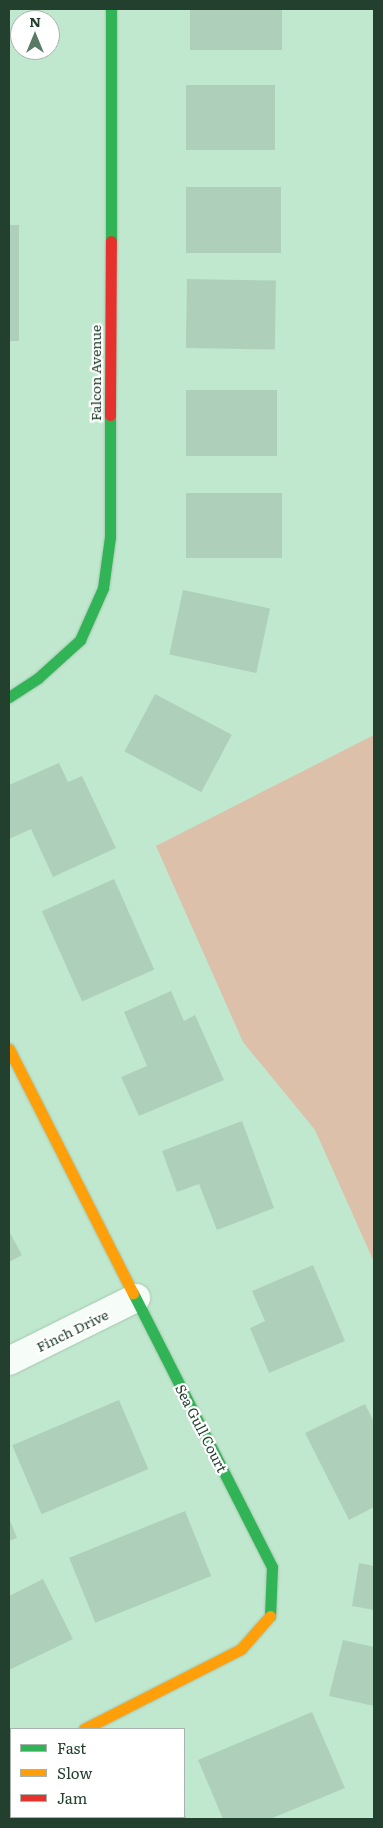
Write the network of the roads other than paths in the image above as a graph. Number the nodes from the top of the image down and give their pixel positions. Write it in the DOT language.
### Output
graph roads {
  1 [pos="111,9"];
  2 [pos="9,697"];
  3 [pos="9,1049"];
  4 [pos="136,1298"];
  5 [pos="9,1361"];
  6 [pos="86,1728"];
  1 -- 2 [label="street, Falcon Avenue"];
  3 -- 4 [label="street, Sea Gull Court"];
  4 -- 5 [label="street, Finch Drive"];
  4 -- 6 [label="street, Sea Gull Court"];
}
